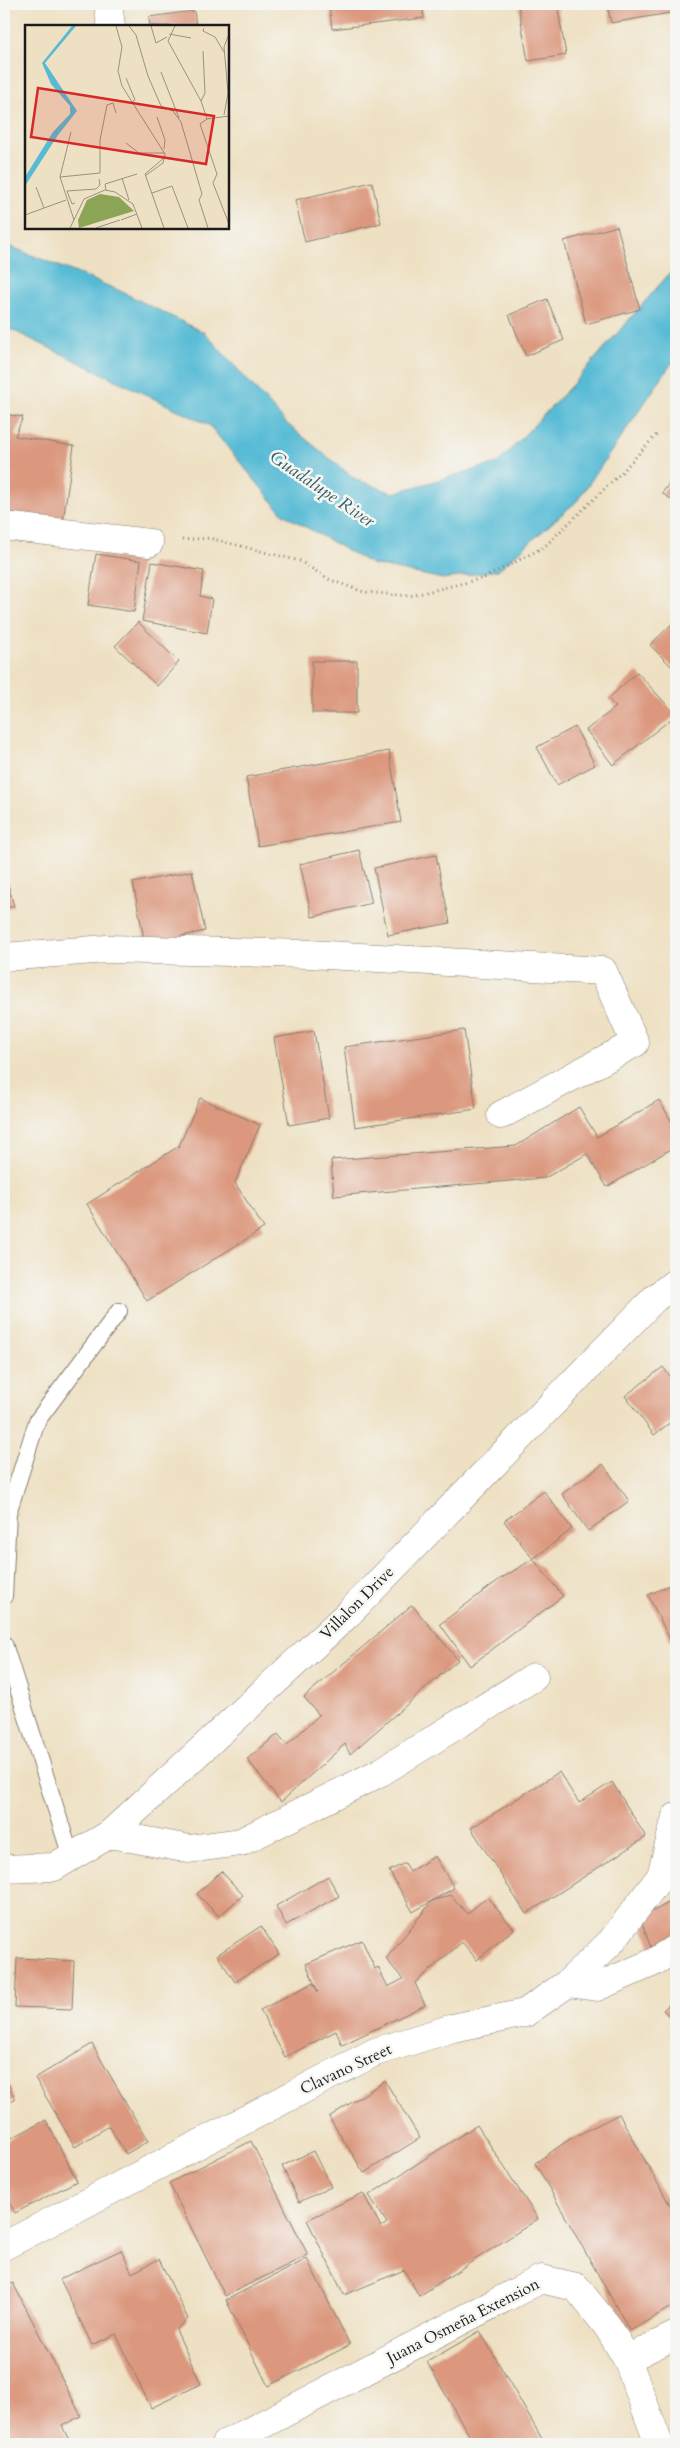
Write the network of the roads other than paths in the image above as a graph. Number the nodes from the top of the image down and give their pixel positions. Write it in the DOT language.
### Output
graph roads {
  1 [pos="108,4"];
  2 [pos="111,25"];
  3 [pos="4,526"];
  4 [pos="149,543"];
  5 [pos="4,957"];
  6 [pos="501,1115"];
  7 [pos="674,1287"];
  8 [pos="119,1311"];
  9 [pos="4,1596"];
  10 [pos="4,1644"];
  11 [pos="534,1677"];
  12 [pos="676,1817"];
  13 [pos="110,1834"];
  14 [pos="71,1857"];
  15 [pos="4,1869"];
  16 [pos="676,1948"];
  17 [pos="568,1983"];
  18 [pos="4,2246"];
  19 [pos="676,2335"];
  20 [pos="627,2359"];
  21 [pos="225,2444"];
  22 [pos="660,2444"];
  1 -- 2 [label="street"];
  3 -- 4 [label="street"];
  5 -- 6 [label="street"];
  7 -- 13 [label="street, Villalon Drive"];
  8 -- 9 [label="lane"];
  10 -- 14 [label="lane"];
  11 -- 13 [label="street"];
  12 -- 17 [label="street, Clavano Street"];
  13 -- 14 [label="street, Villalon Drive"];
  14 -- 15 [label="street, Villalon Drive"];
  16 -- 17 [label="street"];
  17 -- 18 [label="street, Clavano Street"];
  19 -- 20 [label="street"];
  20 -- 21 [label="street, Juana Osmeña Extension"];
  20 -- 22 [label="street, Juana Osmeña Extension"];
}
